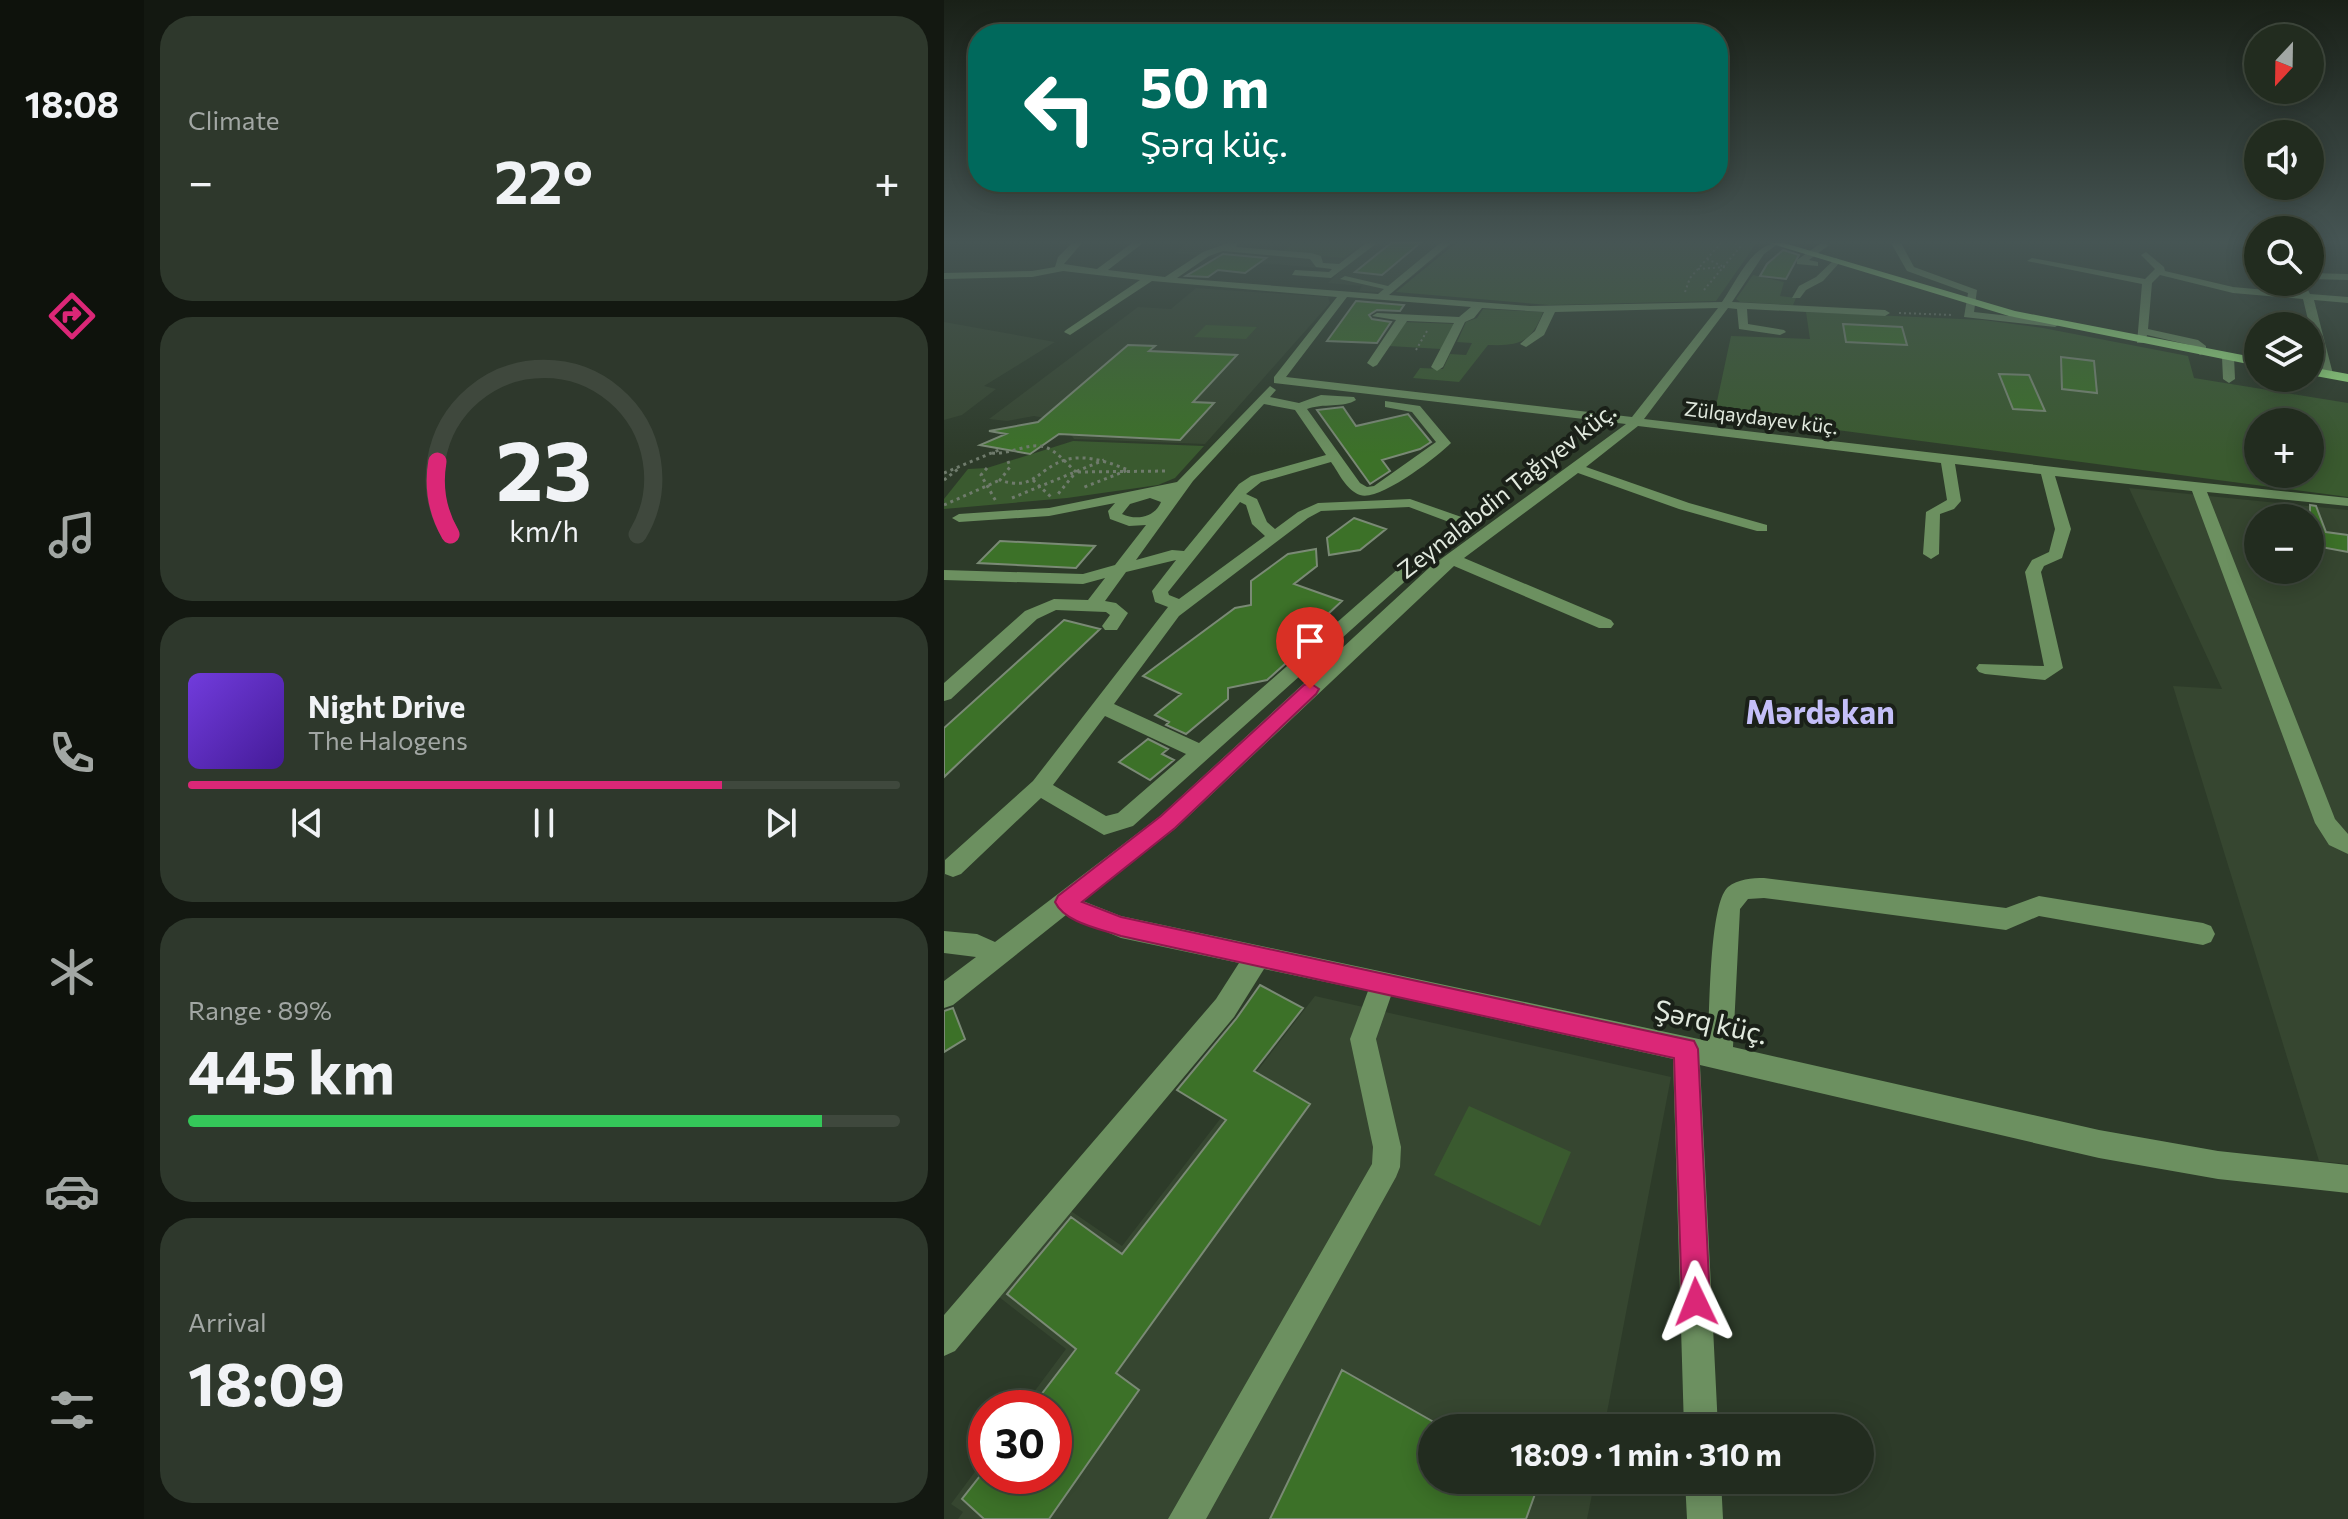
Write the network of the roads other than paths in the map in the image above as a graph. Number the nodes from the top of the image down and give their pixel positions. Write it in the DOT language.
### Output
graph roads {
  1 [pos="1097,314"];
  2 [pos="1329,314"];
  3 [pos="1472,314"];
  4 [pos="1549,314"];
  5 [pos="1726,314"];
  6 [pos="1737,314"];
  7 [pos="2001,314"];
  8 [pos="2144,314"];
  9 [pos="2313,314"];
  10 [pos="1377,316"];
  11 [pos="1403,318"];
  12 [pos="1461,320"];
  13 [pos="2055,324"];
  14 [pos="1070,332"];
  15 [pos="1780,332"];
  16 [pos="2142,336"];
  17 [pos="1526,344"];
  18 [pos="2200,352"];
  19 [pos="2228,357"];
  20 [pos="2244,360"];
  21 [pos="1373,363"];
  22 [pos="1437,367"];
  23 [pos="2324,373"];
  24 [pos="2327,374"];
  25 [pos="2348,378"];
  26 [pos="2229,379"];
  27 [pos="1278,380"];
  28 [pos="1261,400"];
  29 [pos="1299,407"];
  30 [pos="1636,422"];
  31 [pos="1334,457"];
  32 [pos="1947,460"];
  33 [pos="1577,468"];
  34 [pos="2047,471"];
  35 [pos="1187,482"];
  36 [pos="2198,487"];
  37 [pos="1142,495"];
  38 [pos="1236,495"];
  39 [pos="2348,502"];
  40 [pos="1052,506"];
  41 [pos="1167,509"];
  42 [pos="959,518"];
  43 [pos="1125,522"];
  44 [pos="1762,528"];
  45 [pos="1275,536"];
  46 [pos="1146,538"];
  47 [pos="1931,554"];
  48 [pos="1180,556"];
  49 [pos="1452,559"];
  50 [pos="1120,571"];
  51 [pos="944,575"];
  52 [pos="1093,605"];
  53 [pos="1180,606"];
  54 [pos="1605,624"];
  55 [pos="1111,626"];
  56 [pos="1985,668"];
  57 [pos="944,694"];
  58 [pos="1101,706"];
  59 [pos="1203,754"];
  60 [pos="1040,787"];
  61 [pos="2348,845"];
  62 [pos="953,867"];
  63 [pos="1066,902"];
  64 [pos="2203,934"];
  65 [pos="944,942"];
  66 [pos="997,956"];
  67 [pos="1258,956"];
  68 [pos="1383,983"];
  69 [pos="944,996"];
  70 [pos="1686,1049"];
  71 [pos="1720,1056"];
  72 [pos="2348,1179"];
  73 [pos="944,1340"];
  74 [pos="1700,1414"];
  75 [pos="1704,1494"];
  76 [pos="1186,1519"];
  77 [pos="1705,1519"];
  1 -- 14 [label="street"];
  2 -- 27 [label="street"];
  3 -- 12 [label="street"];
  4 -- 17 [label="street"];
  5 -- 30 [label="street, Zeynalabdin Tağıyev küç."];
  6 -- 15 [label="street"];
  7 -- 13 [label="street"];
  8 -- 16 [label="street"];
  9 -- 24 [label="street"];
  10 -- 11 [label="street"];
  11 -- 12 [label="street"];
  11 -- 21 [label="street"];
  12 -- 22 [label="street"];
  13 -- 16 [label="main road"];
  16 -- 18 [label="street"];
  18 -- 19 [label="main road"];
  19 -- 20 [label="main road"];
  19 -- 26 [label="street"];
  23 -- 24 [label="main road"];
  24 -- 25 [label="main road"];
  27 -- 28 [label="street"];
  27 -- 30 [label="street, Zülqaydayev küç."];
  28 -- 29 [label="street"];
  28 -- 35 [label="street"];
  29 -- 31 [label="street"];
  29 -- 31 [label="street"];
  30 -- 32 [label="street, Zülqaydayev küç."];
  30 -- 33 [label="street, Zeynalabdin Tağıyev küç."];
  31 -- 38 [label="street"];
  32 -- 34 [label="street, Zülqaydayev küç."];
  32 -- 47 [label="street"];
  33 -- 44 [label="street"];
  33 -- 49 [label="street, Zeynalabdin Tağıyev küç."];
  34 -- 36 [label="street, Zülqaydayev küç."];
  34 -- 56 [label="street"];
  35 -- 37 [label="street"];
  35 -- 41 [label="street"];
  36 -- 39 [label="street, Zülqaydayev küç."];
  36 -- 61 [label="street"];
  37 -- 40 [label="street"];
  37 -- 41 [label="street"];
  37 -- 43 [label="street"];
  38 -- 45 [label="street"];
  38 -- 48 [label="street"];
  40 -- 42 [label="street"];
  40 -- 43 [label="street"];
  41 -- 43 [label="street"];
  41 -- 46 [label="street"];
  43 -- 46 [label="street"];
  45 -- 53 [label="street"];
  45 -- 59 [label="street"];
  46 -- 48 [label="street"];
  46 -- 50 [label="street"];
  48 -- 50 [label="street"];
  48 -- 53 [label="street"];
  49 -- 54 [label="street"];
  49 -- 63 [label="street, Zeynalabdin Tağıyev küç."];
  50 -- 51 [label="street"];
  50 -- 52 [label="street"];
  52 -- 55 [label="street"];
  52 -- 57 [label="street"];
  53 -- 58 [label="street"];
  58 -- 59 [label="street"];
  58 -- 60 [label="street"];
  59 -- 60 [label="street"];
  60 -- 62 [label="street"];
  63 -- 66 [label="street, Zeynalabdin Tağıyev küç."];
  63 -- 67 [label="street, Şərq küç."];
  64 -- 71 [label="street"];
  65 -- 66 [label="street"];
  66 -- 69 [label="street, Zeynalabdin Tağıyev küç."];
  67 -- 68 [label="street, Şərq küç."];
  67 -- 73 [label="street"];
  68 -- 70 [label="street, Şərq küç."];
  68 -- 76 [label="street"];
  70 -- 71 [label="street, Şərq küç."];
  70 -- 74 [label="street"];
  71 -- 72 [label="street, Şərq küç."];
  75 -- 77 [label="street"];
}
